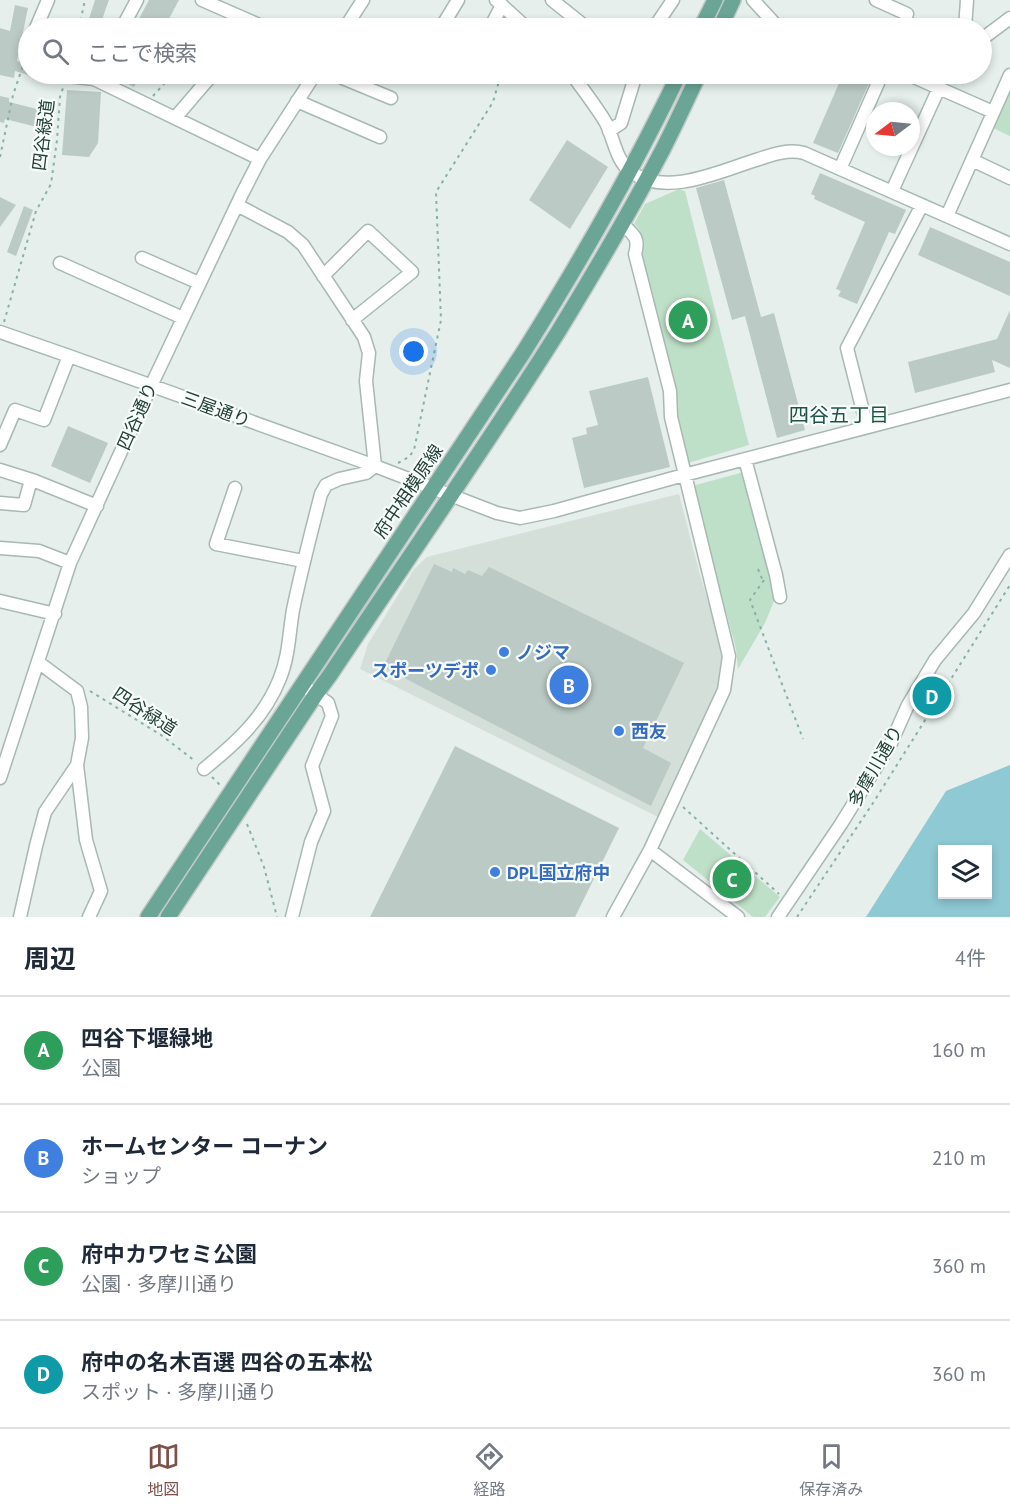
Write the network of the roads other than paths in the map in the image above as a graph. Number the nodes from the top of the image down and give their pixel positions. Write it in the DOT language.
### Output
graph roads {
  1 [pos="48,0"];
  2 [pos="137,0"];
  3 [pos="202,0"];
  4 [pos="458,0"];
  5 [pos="552,0"];
  6 [pos="674,0"];
  7 [pos="715,0"];
  8 [pos="733,0"];
  9 [pos="753,0"];
  10 [pos="876,0"];
  11 [pos="968,0"];
  12 [pos="360,1"];
  13 [pos="499,2"];
  14 [pos="40,18"];
  15 [pos="127,18"];
  16 [pos="243,18"];
  17 [pos="351,18"];
  18 [pos="447,18"];
  19 [pos="493,18"];
  20 [pos="516,18"];
  21 [pos="574,18"];
  22 [pos="661,18"];
  23 [pos="706,18"];
  24 [pos="725,18"];
  25 [pos="770,18"];
  26 [pos="905,18"];
  27 [pos="965,18"];
  28 [pos="1010,18"];
  29 [pos="992,31"];
  30 [pos="1010,75"];
  31 [pos="110,84"];
  32 [pos="204,84"];
  33 [pos="308,84"];
  34 [pos="357,84"];
  35 [pos="579,84"];
  36 [pos="633,84"];
  37 [pos="675,84"];
  38 [pos="694,84"];
  39 [pos="878,84"];
  40 [pos="932,84"];
  41 [pos="939,88"];
  42 [pos="391,98"];
  43 [pos="297,101"];
  44 [pos="993,112"];
  45 [pos="175,118"];
  46 [pos="609,131"];
  47 [pos="380,137"];
  48 [pos="260,159"];
  49 [pos="972,160"];
  50 [pos="840,169"];
  51 [pos="630,171"];
  52 [pos="1010,178"];
  53 [pos="646,179"];
  54 [pos="892,191"];
  55 [pos="237,205"];
  56 [pos="922,205"];
  57 [pos="946,216"];
  58 [pos="621,224"];
  59 [pos="1010,244"];
  60 [pos="142,258"];
  61 [pos="60,263"];
  62 [pos="323,276"];
  63 [pos="199,283"];
  64 [pos="183,318"];
  65 [pos="352,320"];
  66 [pos="1,333"];
  67 [pos="69,356"];
  68 [pos="151,386"];
  69 [pos="1010,390"];
  70 [pos="867,427"];
  71 [pos="0,445"];
  72 [pos="745,459"];
  73 [pos="380,468"];
  74 [pos="0,470"];
  75 [pos="684,475"];
  76 [pos="31,480"];
  77 [pos="235,488"];
  78 [pos="431,489"];
  79 [pos="451,496"];
  80 [pos="0,503"];
  81 [pos="97,506"];
  82 [pos="0,548"];
  83 [pos="1010,555"];
  84 [pos="303,561"];
  85 [pos="70,563"];
  86 [pos="780,597"];
  87 [pos="0,601"];
  88 [pos="55,614"];
  89 [pos="38,662"];
  90 [pos="303,684"];
  91 [pos="316,694"];
  92 [pos="77,765"];
  93 [pos="204,769"];
  94 [pos="0,778"];
  95 [pos="650,850"];
  96 [pos="20,917"];
  97 [pos="90,917"];
  98 [pos="148,917"];
  99 [pos="168,917"];
  100 [pos="292,917"];
  101 [pos="613,917"];
  102 [pos="738,917"];
  103 [pos="778,917"];
  1 -- 14 [label="street"];
  2 -- 15 [label="street"];
  3 -- 16 [label="street"];
  4 -- 18 [label="street"];
  5 -- 21 [label="street"];
  6 -- 22 [label="street"];
  7 -- 23 [label="main road"];
  8 -- 24 [label="main road"];
  9 -- 25 [label="street"];
  10 -- 26 [label="street"];
  11 -- 27 [label="street"];
  12 -- 17 [label="street"];
  13 -- 19 [label="street"];
  13 -- 20 [label="street"];
  28 -- 29 [label="street"];
  30 -- 44 [label="street"];
  31 -- 45 [label="street"];
  32 -- 45 [label="street"];
  33 -- 43 [label="street, 四谷通り"];
  34 -- 42 [label="street"];
  35 -- 46 [label="street"];
  36 -- 46 [label="street"];
  37 -- 51 [label="main road, 府中相模原線"];
  38 -- 53 [label="main road, 府中相模原線"];
  39 -- 50 [label="street"];
  40 -- 41 [label="street"];
  41 -- 44 [label="street"];
  41 -- 54 [label="street"];
  43 -- 47 [label="street"];
  43 -- 48 [label="street, 四谷通り"];
  44 -- 49 [label="street"];
  45 -- 48 [label="street"];
  46 -- 51 [label="street"];
  48 -- 55 [label="street, 四谷通り"];
  49 -- 52 [label="street"];
  49 -- 57 [label="street"];
  50 -- 53 [label="street"];
  50 -- 54 [label="street"];
  51 -- 53 [label="street"];
  51 -- 78 [label="main road, 府中相模原線"];
  53 -- 58 [label="main road, 府中相模原線"];
  54 -- 56 [label="street"];
  55 -- 62 [label="street"];
  55 -- 63 [label="street, 四谷通り"];
  56 -- 57 [label="street"];
  56 -- 70 [label="street"];
  57 -- 59 [label="street"];
  58 -- 75 [label="street"];
  58 -- 79 [label="main road, 府中相模原線"];
  60 -- 63 [label="street"];
  61 -- 64 [label="street"];
  62 -- 65 [label="street"];
  62 -- 65 [label="street"];
  63 -- 64 [label="street, 四谷通り"];
  64 -- 68 [label="street, 四谷通り"];
  65 -- 73 [label="street"];
  66 -- 67 [label="street, 三屋通り"];
  67 -- 68 [label="street, 三屋通り"];
  67 -- 71 [label="street"];
  68 -- 73 [label="street, 三屋通り"];
  68 -- 81 [label="street, 四谷通り"];
  69 -- 70 [label="street, 三屋通り"];
  70 -- 72 [label="street, 三屋通り"];
  72 -- 75 [label="street, 三屋通り"];
  72 -- 86 [label="street"];
  73 -- 78 [label="street, 三屋通り"];
  73 -- 84 [label="street"];
  74 -- 76 [label="street"];
  75 -- 79 [label="street, 三屋通り"];
  75 -- 95 [label="street"];
  76 -- 80 [label="street"];
  76 -- 81 [label="street"];
  77 -- 84 [label="street"];
  78 -- 79 [label="street, 三屋通り"];
  78 -- 90 [label="main road, 府中相模原線"];
  79 -- 91 [label="main road, 府中相模原線"];
  81 -- 85 [label="street, 四谷通り"];
  82 -- 85 [label="street"];
  83 -- 103 [label="street, 多摩川通り"];
  84 -- 93 [label="street"];
  85 -- 88 [label="street, 四谷通り"];
  87 -- 88 [label="street"];
  88 -- 89 [label="street, 四谷通り"];
  89 -- 92 [label="street"];
  89 -- 94 [label="street, 四谷通り"];
  90 -- 91 [label="street"];
  90 -- 98 [label="main road, 府中相模原線"];
  91 -- 99 [label="main road, 府中相模原線"];
  91 -- 100 [label="street"];
  92 -- 96 [label="street"];
  92 -- 97 [label="street"];
  95 -- 101 [label="street"];
  95 -- 102 [label="street"];
}
